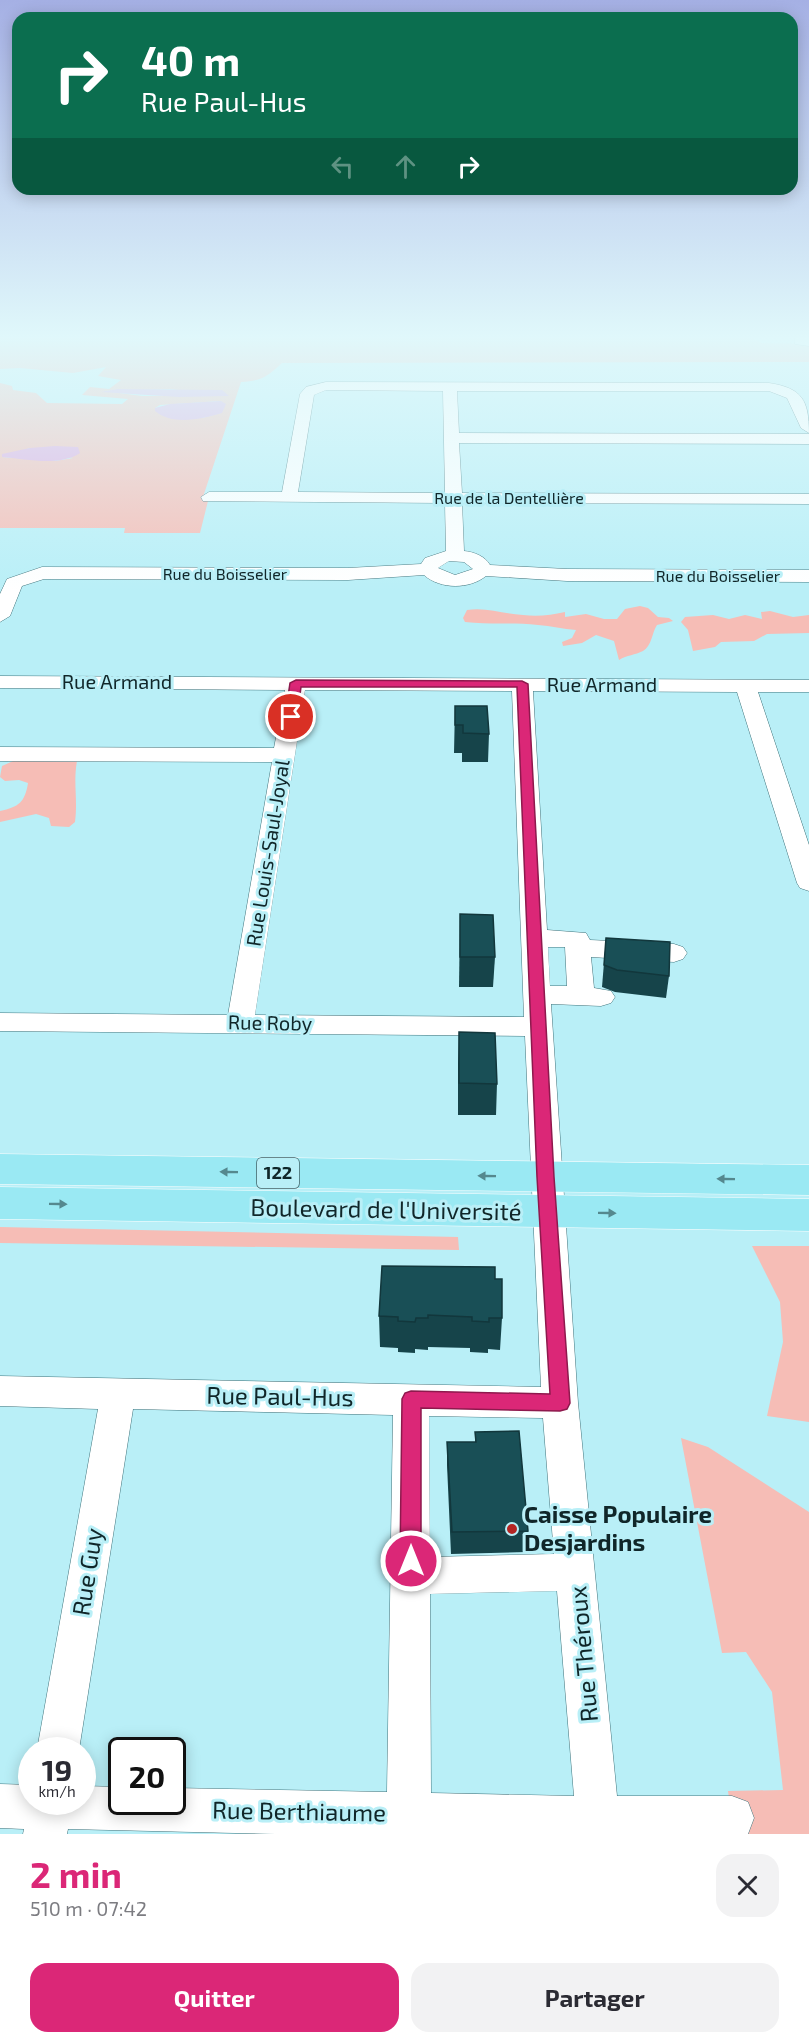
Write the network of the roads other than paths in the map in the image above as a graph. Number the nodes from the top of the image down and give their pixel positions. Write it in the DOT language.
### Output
graph roads {
  1 [pos="303,422"];
  2 [pos="451,422"];
  3 [pos="451,438"];
  4 [pos="809,439"];
  5 [pos="209,497"];
  6 [pos="290,497"];
  7 [pos="453,498"];
  8 [pos="809,499"];
  9 [pos="455,555"];
  10 [pos="429,569"];
  11 [pos="482,570"];
  12 [pos="809,576"];
  13 [pos="0,616"];
  14 [pos="0,682"];
  15 [pos="296,683"];
  16 [pos="522,684"];
  17 [pos="746,686"];
  18 [pos="809,686"];
  19 [pos="0,754"];
  20 [pos="285,755"];
  21 [pos="809,883"];
  22 [pos="535,938"];
  23 [pos="674,953"];
  24 [pos="587,957"];
  25 [pos="538,994"];
  26 [pos="0,1022"];
  27 [pos="240,1023"];
  28 [pos="540,1027"];
  29 [pos="0,1168"];
  30 [pos="809,1180"];
  31 [pos="547,1195"];
  32 [pos="0,1203"];
  33 [pos="809,1215"];
  34 [pos="0,1391"];
  35 [pos="118,1394"];
  36 [pos="411,1399"];
  37 [pos="560,1403"];
  38 [pos="577,1572"];
  39 [pos="411,1576"];
  40 [pos="60,1737"];
  41 [pos="0,1806"];
  42 [pos="18,1809"];
  43 [pos="96,1814"];
  44 [pos="410,1814"];
  45 [pos="732,1818"];
  46 [pos="520,1825"];
  47 [pos="598,1826"];
  1 -- 6 [label="street"];
  2 -- 3 [label="street"];
  3 -- 4 [label="street"];
  3 -- 7 [label="street"];
  5 -- 6 [label="street, Rue de la Dentellière"];
  6 -- 7 [label="street, Rue de la Dentellière"];
  7 -- 8 [label="street, Rue de la Dentellière"];
  7 -- 9 [label="street"];
  9 -- 10 [label="street"];
  9 -- 11 [label="street"];
  10 -- 11 [label="street"];
  10 -- 13 [label="street, Rue du Boisselier"];
  11 -- 12 [label="street, Rue du Boisselier"];
  14 -- 15 [label="street, Rue Armand"];
  15 -- 16 [label="street, Rue Armand"];
  15 -- 20 [label="street, Rue Louis-Saul-Joyal"];
  16 -- 17 [label="street, Rue Armand"];
  16 -- 22 [label="street, Rue Théroux"];
  17 -- 18 [label="street, Rue Armand"];
  17 -- 21 [label="street"];
  19 -- 20 [label="street"];
  20 -- 27 [label="street, Rue Louis-Saul-Joyal"];
  22 -- 24 [label="street"];
  22 -- 25 [label="street, Rue Théroux"];
  23 -- 24 [label="street"];
  24 -- 25 [label="street"];
  25 -- 28 [label="street, Rue Théroux"];
  26 -- 27 [label="street, Rue Roby"];
  27 -- 28 [label="street, Rue Roby"];
  28 -- 31 [label="street, Rue Théroux"];
  31 -- 29 [label="main road, Boulevard de l'Université / 122, one-way"];
  30 -- 31 [label="main road, Boulevard de l'Université / 122, one-way"];
  32 -- 31 [label="main road, Boulevard de l'Université, one-way"];
  31 -- 33 [label="main road, Boulevard de l'Université, one-way"];
  31 -- 37 [label="street, Rue Théroux"];
  34 -- 35 [label="street, Rue Paul-Hus"];
  35 -- 36 [label="street, Rue Paul-Hus"];
  35 -- 40 [label="street, Rue Guy"];
  36 -- 37 [label="street, Rue Paul-Hus"];
  36 -- 39 [label="street"];
  37 -- 38 [label="street, Rue Théroux"];
  38 -- 39 [label="street"];
  38 -- 47 [label="street, Rue Théroux"];
  39 -- 44 [label="street"];
  41 -- 42 [label="street, Rue Berthiaume"];
  43 -- 44 [label="street, Rue Berthiaume"];
  44 -- 46 [label="street, Rue Berthiaume"];
  45 -- 47 [label="street, Rue Berthiaume"];
  46 -- 47 [label="street, Rue Berthiaume"];
}
